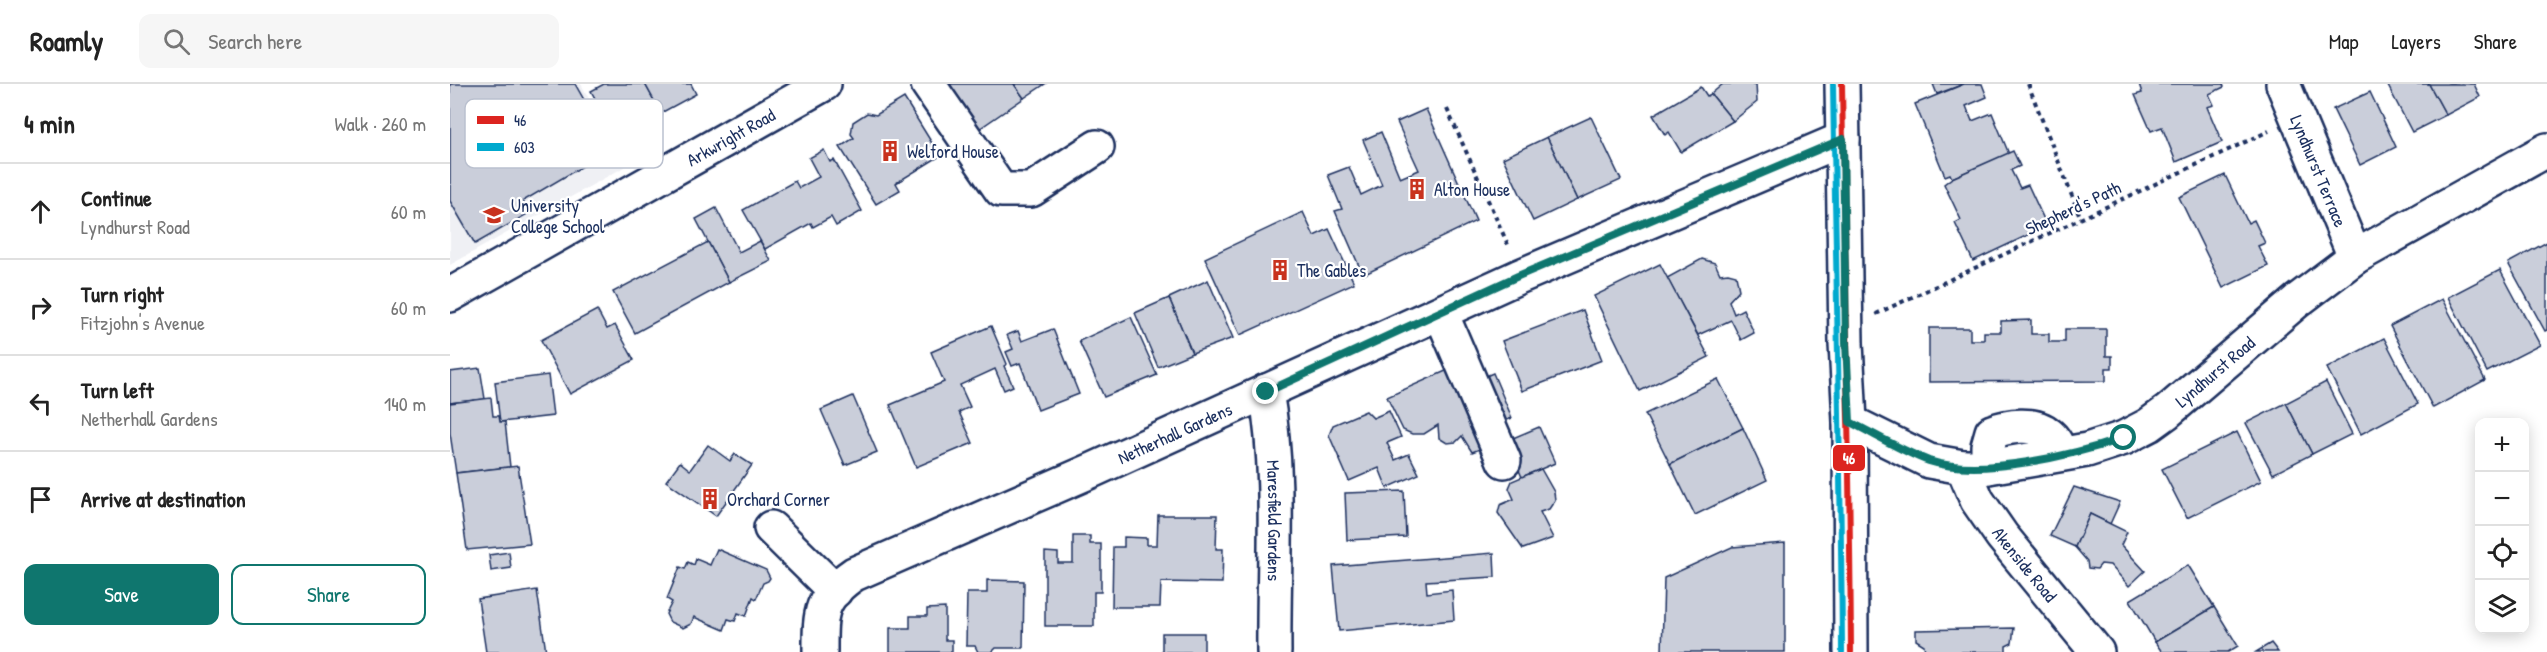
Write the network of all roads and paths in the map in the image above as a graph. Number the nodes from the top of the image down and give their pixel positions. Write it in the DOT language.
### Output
graph roads {
  1 [pos="824,84"];
  2 [pos="928,84"];
  3 [pos="1842,84"];
  4 [pos="2028,84"];
  5 [pos="2283,84"];
  6 [pos="1446,109"];
  7 [pos="2276,128"];
  8 [pos="1843,139"];
  9 [pos="1097,147"];
  10 [pos="2547,150"];
  11 [pos="2081,219"];
  12 [pos="2355,257"];
  13 [pos="1518,276"];
  14 [pos="450,295"];
  15 [pos="1441,313"];
  16 [pos="1878,313"];
  17 [pos="1266,392"];
  18 [pos="1850,422"];
  19 [pos="1504,460"];
  20 [pos="1975,467"];
  21 [pos="771,528"];
  22 [pos="834,591"];
  23 [pos="820,652"];
  24 [pos="1274,652"];
  25 [pos="1851,652"];
  26 [pos="2097,652"];
  1 -- 14 [label="street, Arkwright Road"];
  2 -- 9 [label="street"];
  3 -- 8 [label="street"];
  4 -- 11 [label="path"];
  5 -- 12 [label="street, Lyndhurst Terrace"];
  6 -- 13 [label="path"];
  7 -- 11 [label="path, Shepherd's Path"];
  8 -- 13 [label="street, Netherhall Gardens"];
  8 -- 18 [label="street"];
  10 -- 12 [label="street, Lyndhurst Road"];
  11 -- 16 [label="path, Shepherd's Path"];
  12 -- 20 [label="street, Lyndhurst Road"];
  13 -- 15 [label="street, Netherhall Gardens"];
  15 -- 17 [label="street, Netherhall Gardens"];
  15 -- 19 [label="street"];
  17 -- 22 [label="street, Netherhall Gardens"];
  17 -- 24 [label="street, Maresfield Gardens"];
  18 -- 20 [label="street, Lyndhurst Road"];
  18 -- 25 [label="street"];
  20 -- 26 [label="street, Akenside Road"];
  21 -- 22 [label="street"];
  22 -- 23 [label="street, Netherhall Gardens"];
}
